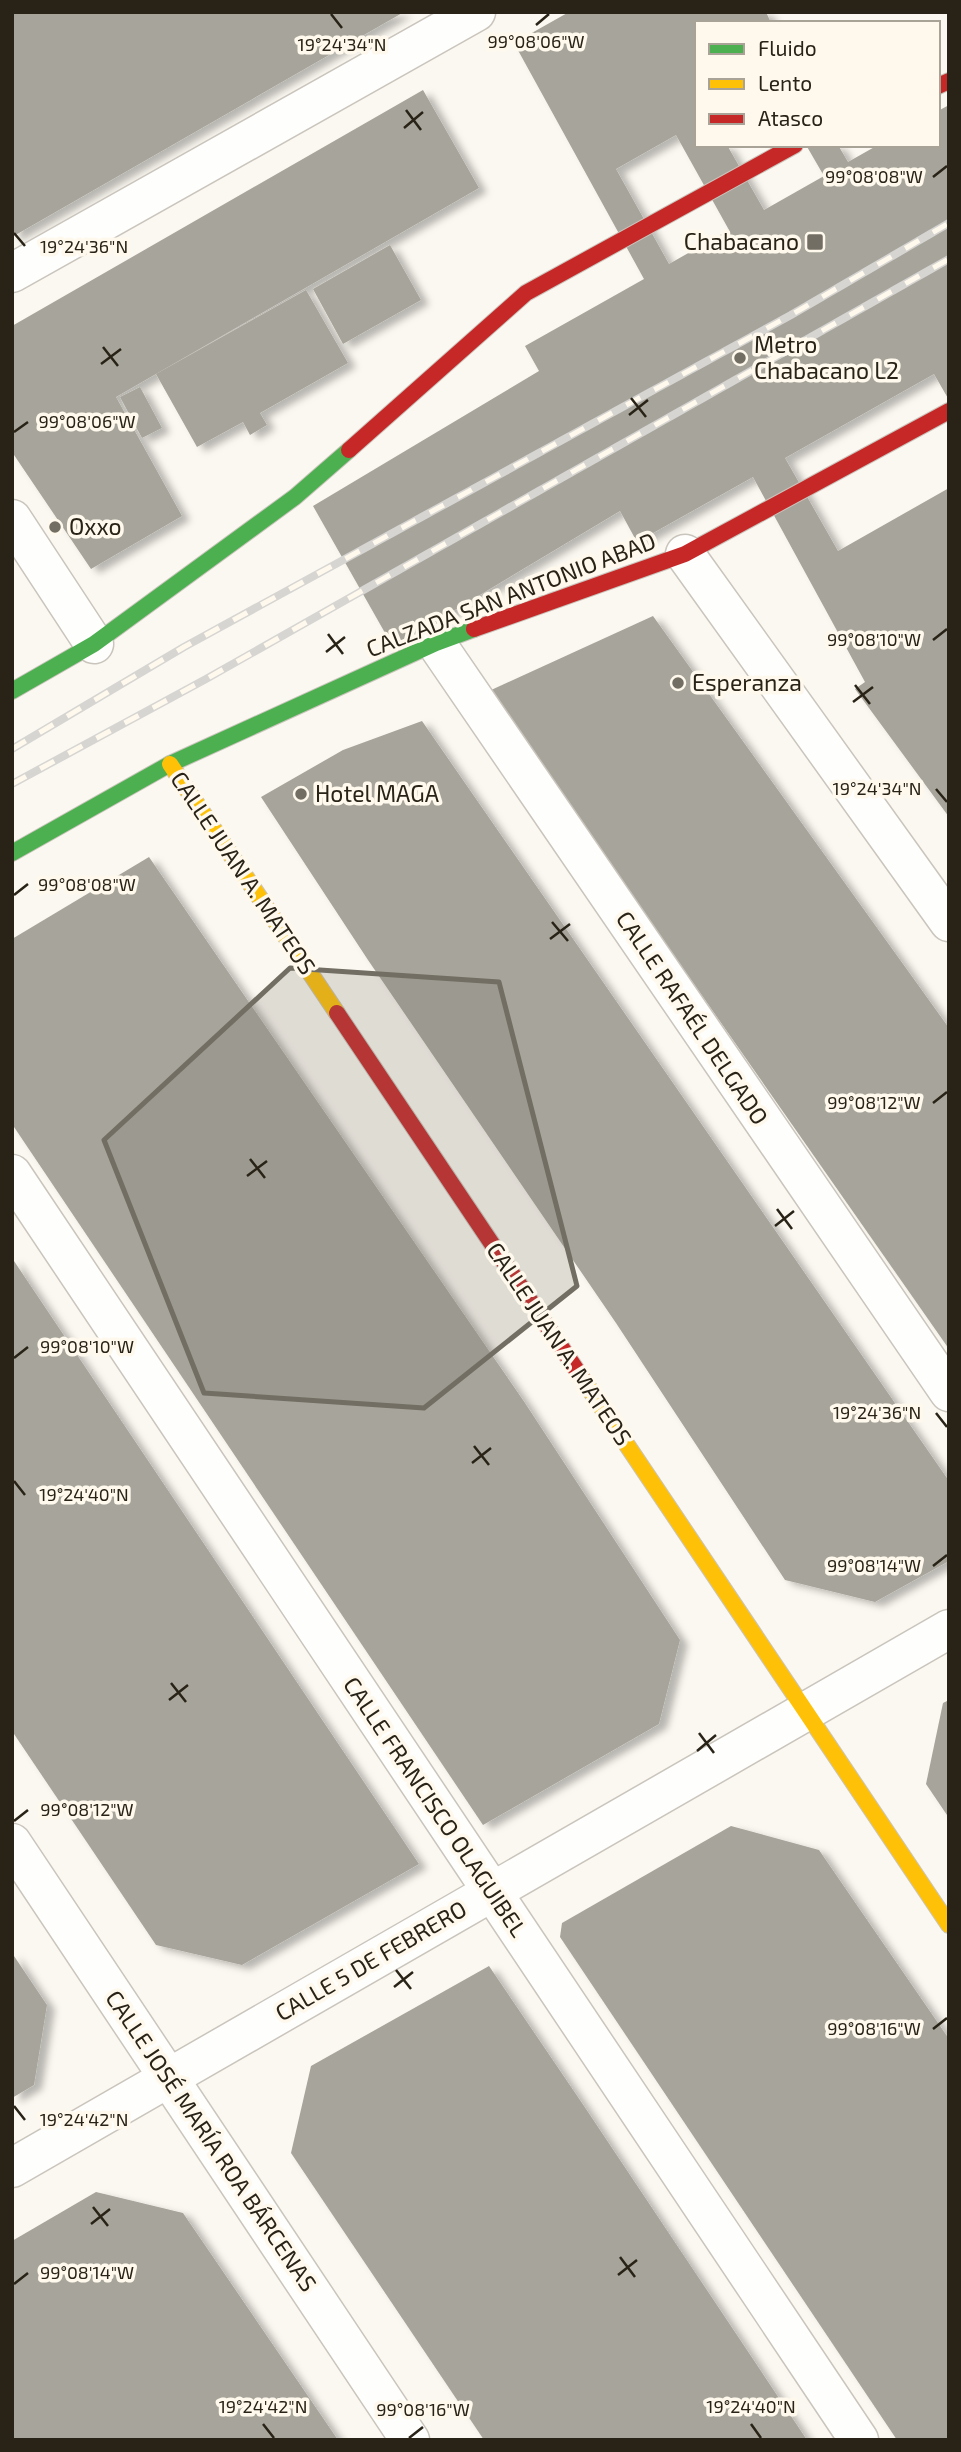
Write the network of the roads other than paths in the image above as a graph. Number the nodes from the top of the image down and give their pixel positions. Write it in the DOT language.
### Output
graph roads {
  1 [pos="476,12"];
  2 [pos="791,147"];
  3 [pos="12,273"];
  4 [pos="949,411"];
  5 [pos="12,519"];
  6 [pos="685,554"];
  7 [pos="436,643"];
  8 [pos="94,644"];
  9 [pos="12,691"];
  10 [pos="170,764"];
  11 [pos="12,853"];
  12 [pos="949,922"];
  13 [pos="12,1174"];
  14 [pos="949,1392"];
  15 [pos="949,1629"];
  16 [pos="806,1711"];
  17 [pos="12,1843"];
  18 [pos="492,1892"];
  19 [pos="949,1925"];
  20 [pos="169,2077"];
  21 [pos="12,2168"];
  22 [pos="410,2440"];
  23 [pos="859,2440"];
  1 -- 3 [label="street"];
  2 -- 8 [label="main road"];
  4 -- 6 [label="main road, CALZADA SAN ANTONIO ABAD"];
  5 -- 8 [label="street"];
  6 -- 7 [label="main road, CALZADA SAN ANTONIO ABAD"];
  6 -- 12 [label="street"];
  7 -- 10 [label="main road, CALZADA SAN ANTONIO ABAD"];
  7 -- 14 [label="street, CALLE RAFAÉL DELGADO"];
  8 -- 9 [label="main road"];
  10 -- 11 [label="main road, CALZADA SAN ANTONIO ABAD"];
  10 -- 16 [label="main road, CALLE JUAN A. MATEOS"];
  13 -- 18 [label="street, CALLE FRANCISCO OLAGUIBEL"];
  15 -- 16 [label="street, CALLE 5 DE FEBRERO"];
  16 -- 18 [label="street, CALLE 5 DE FEBRERO"];
  16 -- 19 [label="main road, CALLE JUAN A. MATEOS"];
  17 -- 20 [label="street, CALLE JOSÉ MARÍA ROA BÁRCENAS"];
  18 -- 20 [label="street, CALLE 5 DE FEBRERO"];
  18 -- 23 [label="street, CALLE FRANCISCO OLAGUIBEL"];
  20 -- 21 [label="street, CALLE 5 DE FEBRERO"];
  20 -- 22 [label="street, CALLE JOSÉ MARÍA ROA BÁRCENAS"];
}
